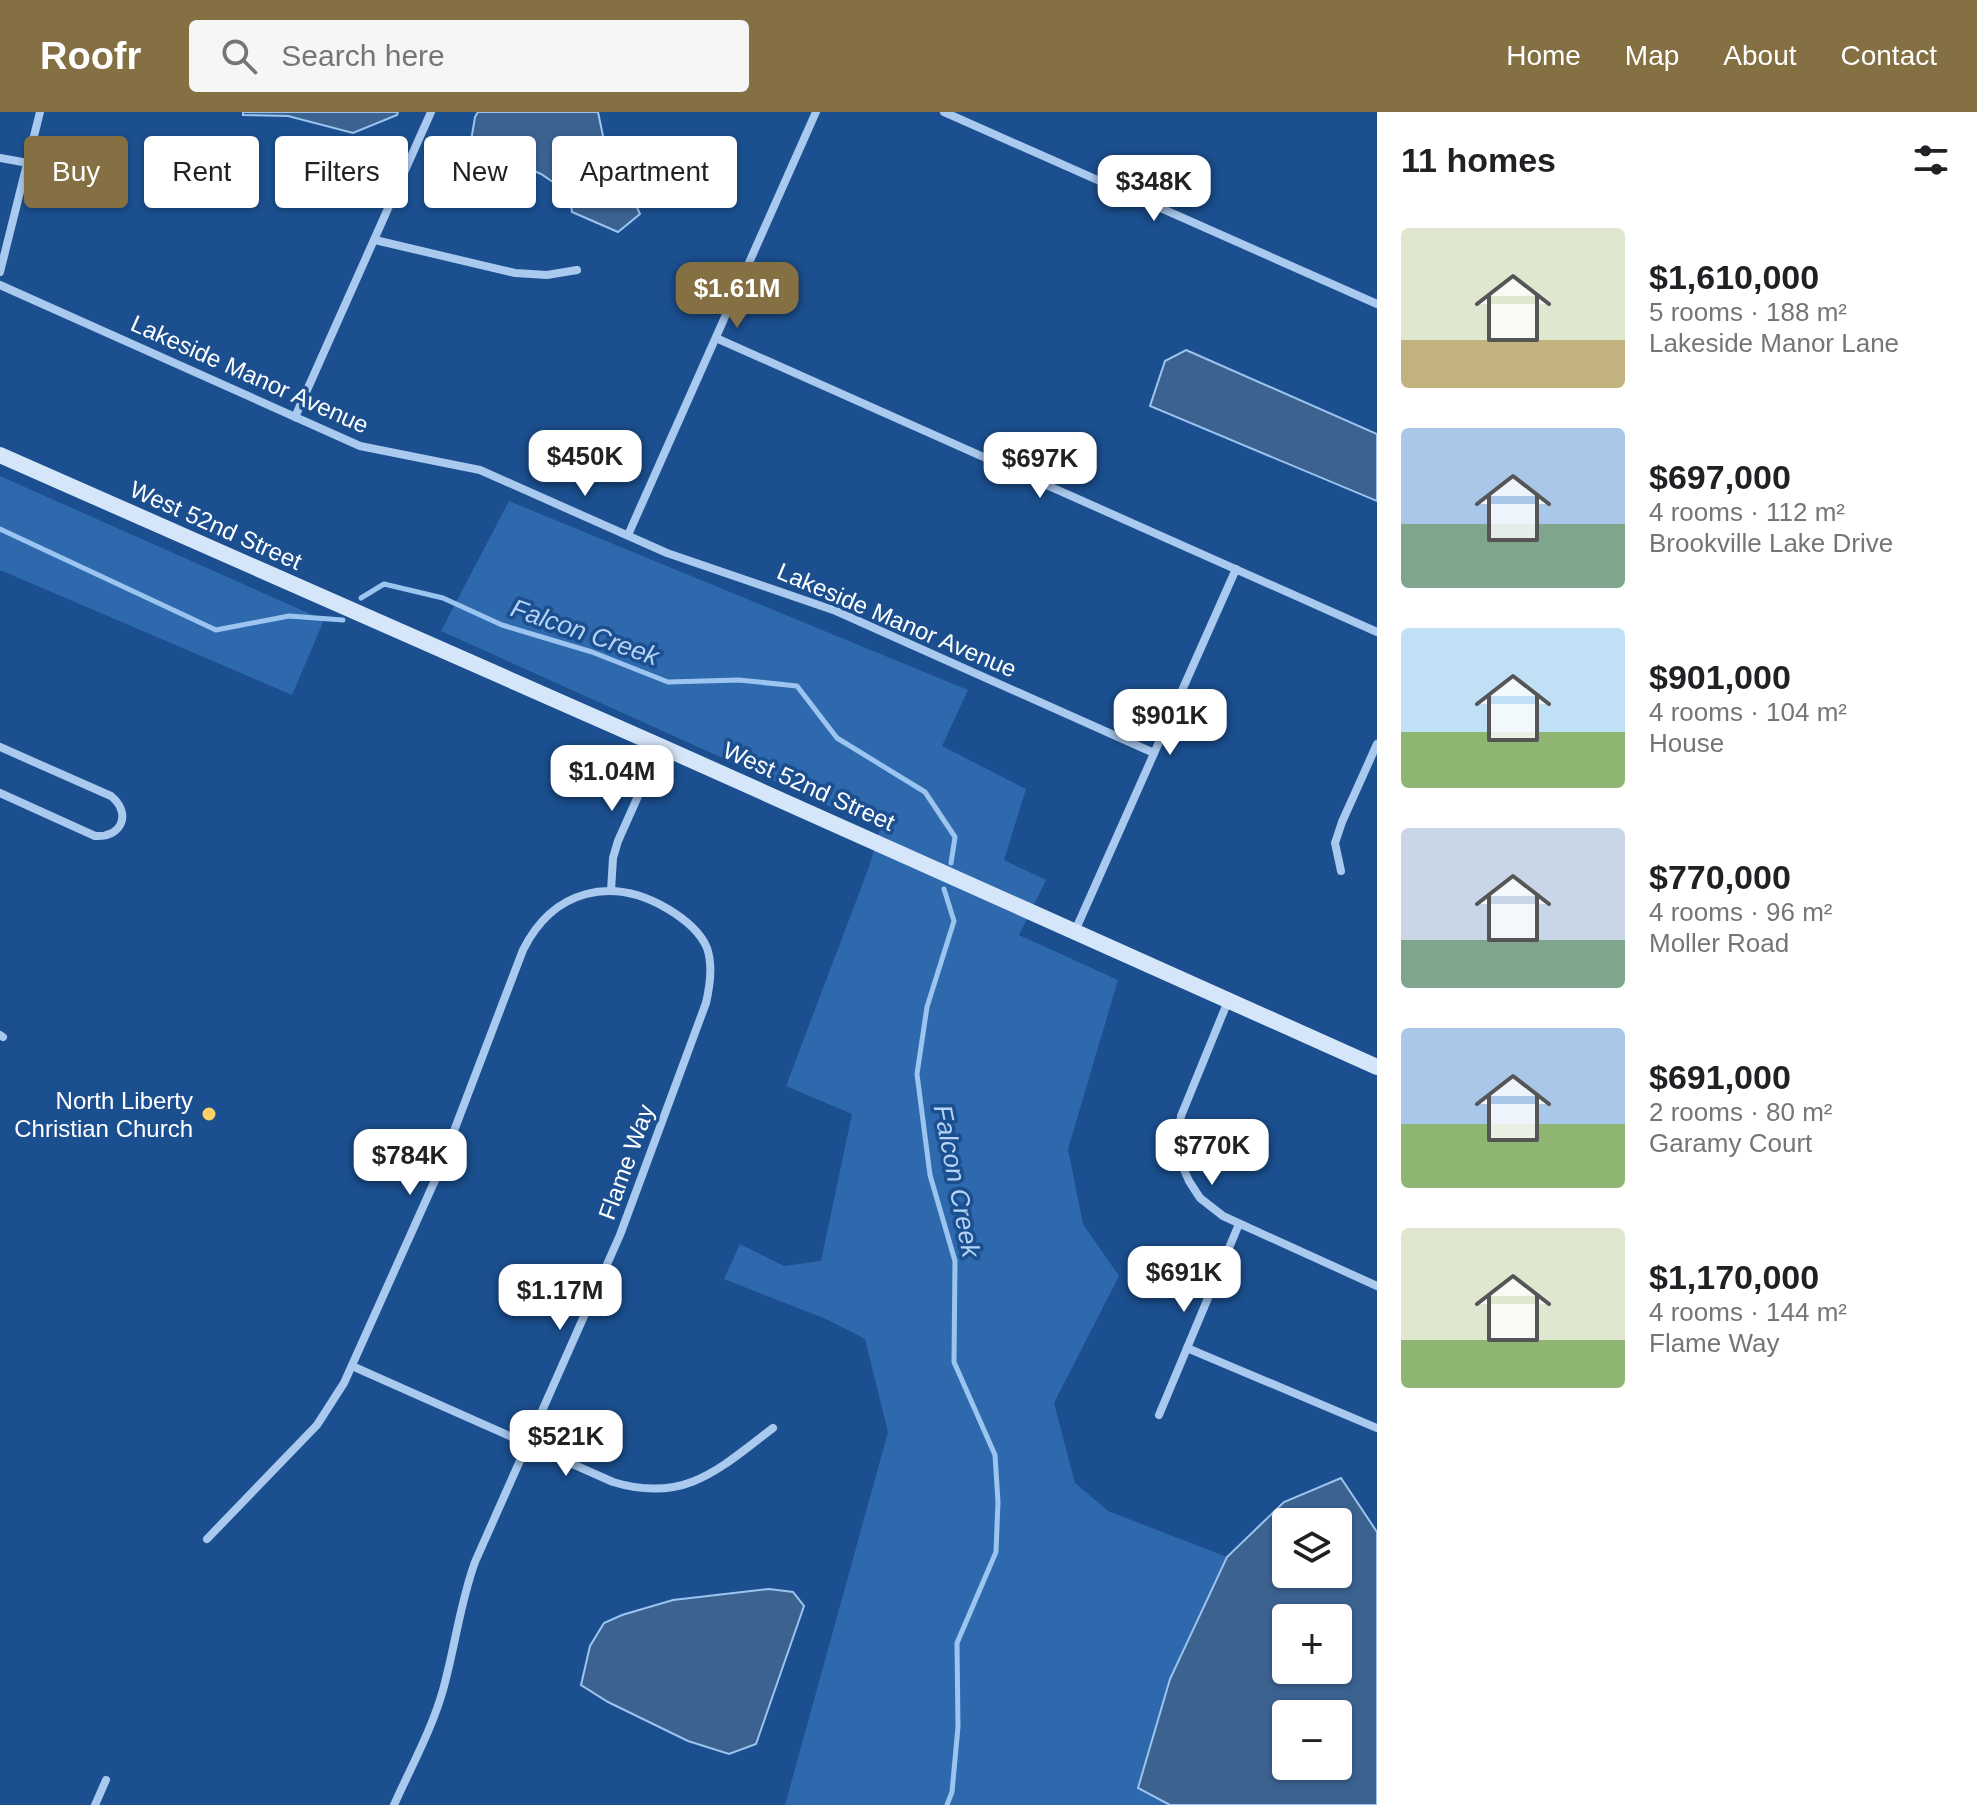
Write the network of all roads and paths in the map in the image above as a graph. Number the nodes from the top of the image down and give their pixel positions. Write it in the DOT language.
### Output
graph roads {
  1 [pos="40,112"];
  2 [pos="431,112"];
  3 [pos="816,112"];
  4 [pos="944,112"];
  5 [pos="34,136"];
  6 [pos="0,158"];
  7 [pos="24,162"];
  8 [pos="24,179"];
  9 [pos="375,240"];
  10 [pos="577,270"];
  11 [pos="0,272"];
  12 [pos="0,285"];
  13 [pos="1377,304"];
  14 [pos="716,338"];
  15 [pos="295,417"];
  16 [pos="0,455"];
  17 [pos="628,535"];
  18 [pos="1236,569"];
  19 [pos="1377,632"];
  20 [pos="1377,744"];
  21 [pos="660,746"];
  22 [pos="0,747"];
  23 [pos="1154,753"];
  24 [pos="0,793"];
  25 [pos="1341,871"];
  26 [pos="611,891"];
  27 [pos="1075,932"];
  28 [pos="1228,1001"];
  29 [pos="1377,1067"];
  30 [pos="1239,1224"];
  31 [pos="1377,1286"];
  32 [pos="1187,1348"];
  33 [pos="352,1366"];
  34 [pos="1159,1415"];
  35 [pos="773,1428"];
  36 [pos="1377,1428"];
  37 [pos="528,1444"];
  38 [pos="207,1539"];
  39 [pos="106,1780"];
  40 [pos="95,1805"];
  41 [pos="394,1805"];
  1 -- 5 [label="street"];
  2 -- 9 [label="street"];
  3 -- 14 [label="street"];
  4 -- 13 [label="street"];
  6 -- 7 [label="street"];
  8 -- 11 [label="street"];
  9 -- 10 [label="street"];
  9 -- 15 [label="street"];
  12 -- 15 [label="street, Lakeside Manor Avenue"];
  14 -- 17 [label="street"];
  14 -- 18 [label="street"];
  15 -- 17 [label="street, Lakeside Manor Avenue"];
  16 -- 21 [label="street, West 52nd Street"];
  17 -- 23 [label="street, Lakeside Manor Avenue"];
  18 -- 19 [label="street"];
  18 -- 23 [label="street"];
  20 -- 25 [label="street"];
  21 -- 26 [label="street"];
  21 -- 27 [label="street, West 52nd Street"];
  22 -- 24 [label="street"];
  23 -- 27 [label="street"];
  26 -- 33 [label="street"];
  26 -- 37 [label="street, Flame Way"];
  27 -- 28 [label="street, West 52nd Street"];
  28 -- 29 [label="street, West 52nd Street"];
  28 -- 30 [label="street"];
  30 -- 31 [label="street"];
  30 -- 32 [label="street"];
  32 -- 34 [label="street"];
  32 -- 36 [label="street"];
  33 -- 37 [label="street"];
  33 -- 38 [label="street"];
  35 -- 37 [label="street"];
  37 -- 41 [label="street, Flame Way"];
  39 -- 40 [label="street"];
}
